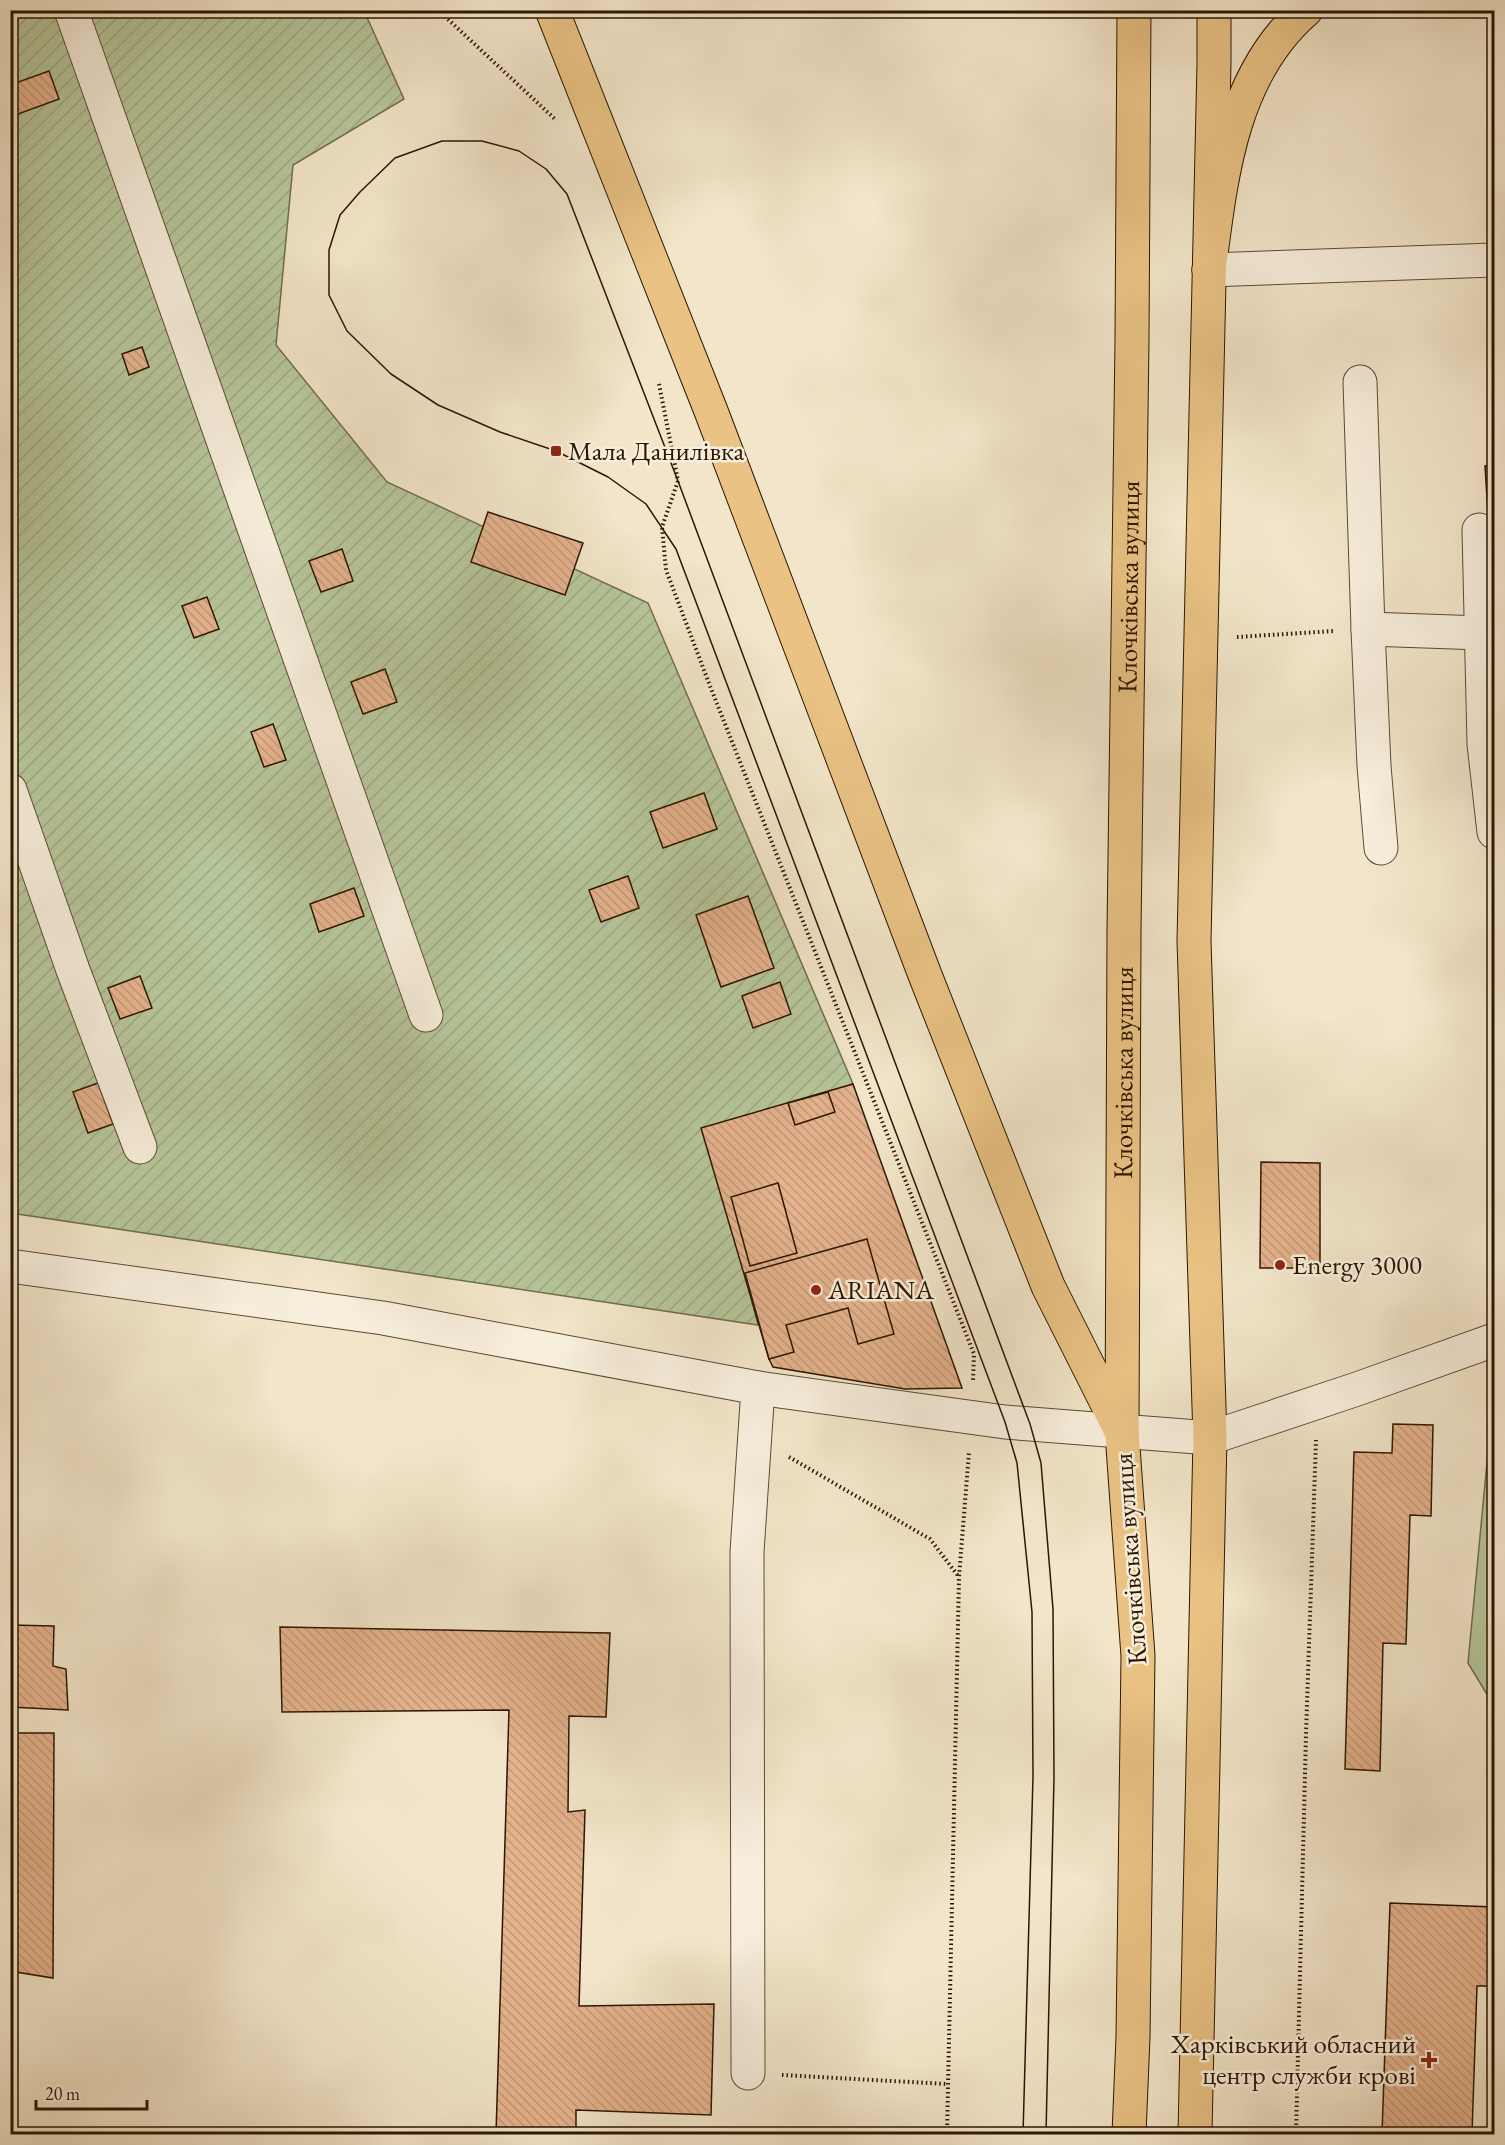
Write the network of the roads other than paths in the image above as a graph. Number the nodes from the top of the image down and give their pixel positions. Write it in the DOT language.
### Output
graph roads {
  1 [pos="71,10"];
  2 [pos="552,10"];
  3 [pos="1134,10"];
  4 [pos="1214,10"];
  5 [pos="1306,10"];
  6 [pos="1494,260"];
  7 [pos="1209,270"];
  8 [pos="1360,382"];
  9 [pos="1479,530"];
  10 [pos="1368,629"];
  11 [pos="1482,633"];
  12 [pos="10,790"];
  13 [pos="1494,832"];
  14 [pos="1381,848"];
  15 [pos="426,1016"];
  16 [pos="140,1147"];
  17 [pos="10,1266"];
  18 [pos="1494,1340"];
  19 [pos="758,1388"];
  20 [pos="1122,1433"];
  21 [pos="1210,1438"];
  22 [pos="748,2073"];
  23 [pos="1128,2134"];
  24 [pos="1195,2134"];
  1 -- 15 [label="street"];
  2 -- 20 [label="main road"];
  3 -- 20 [label="main road, Клочківська вулиця"];
  4 -- 7 [label="main road"];
  5 -- 7 [label="main road"];
  6 -- 7 [label="street"];
  7 -- 21 [label="main road"];
  8 -- 10 [label="street"];
  9 -- 11 [label="street"];
  10 -- 11 [label="street"];
  10 -- 14 [label="street"];
  11 -- 13 [label="street"];
  12 -- 16 [label="street"];
  17 -- 19 [label="street"];
  18 -- 21 [label="street"];
  19 -- 20 [label="street"];
  19 -- 22 [label="street"];
  20 -- 21 [label="street"];
  20 -- 23 [label="main road, Клочківська вулиця"];
  21 -- 24 [label="main road"];
}
